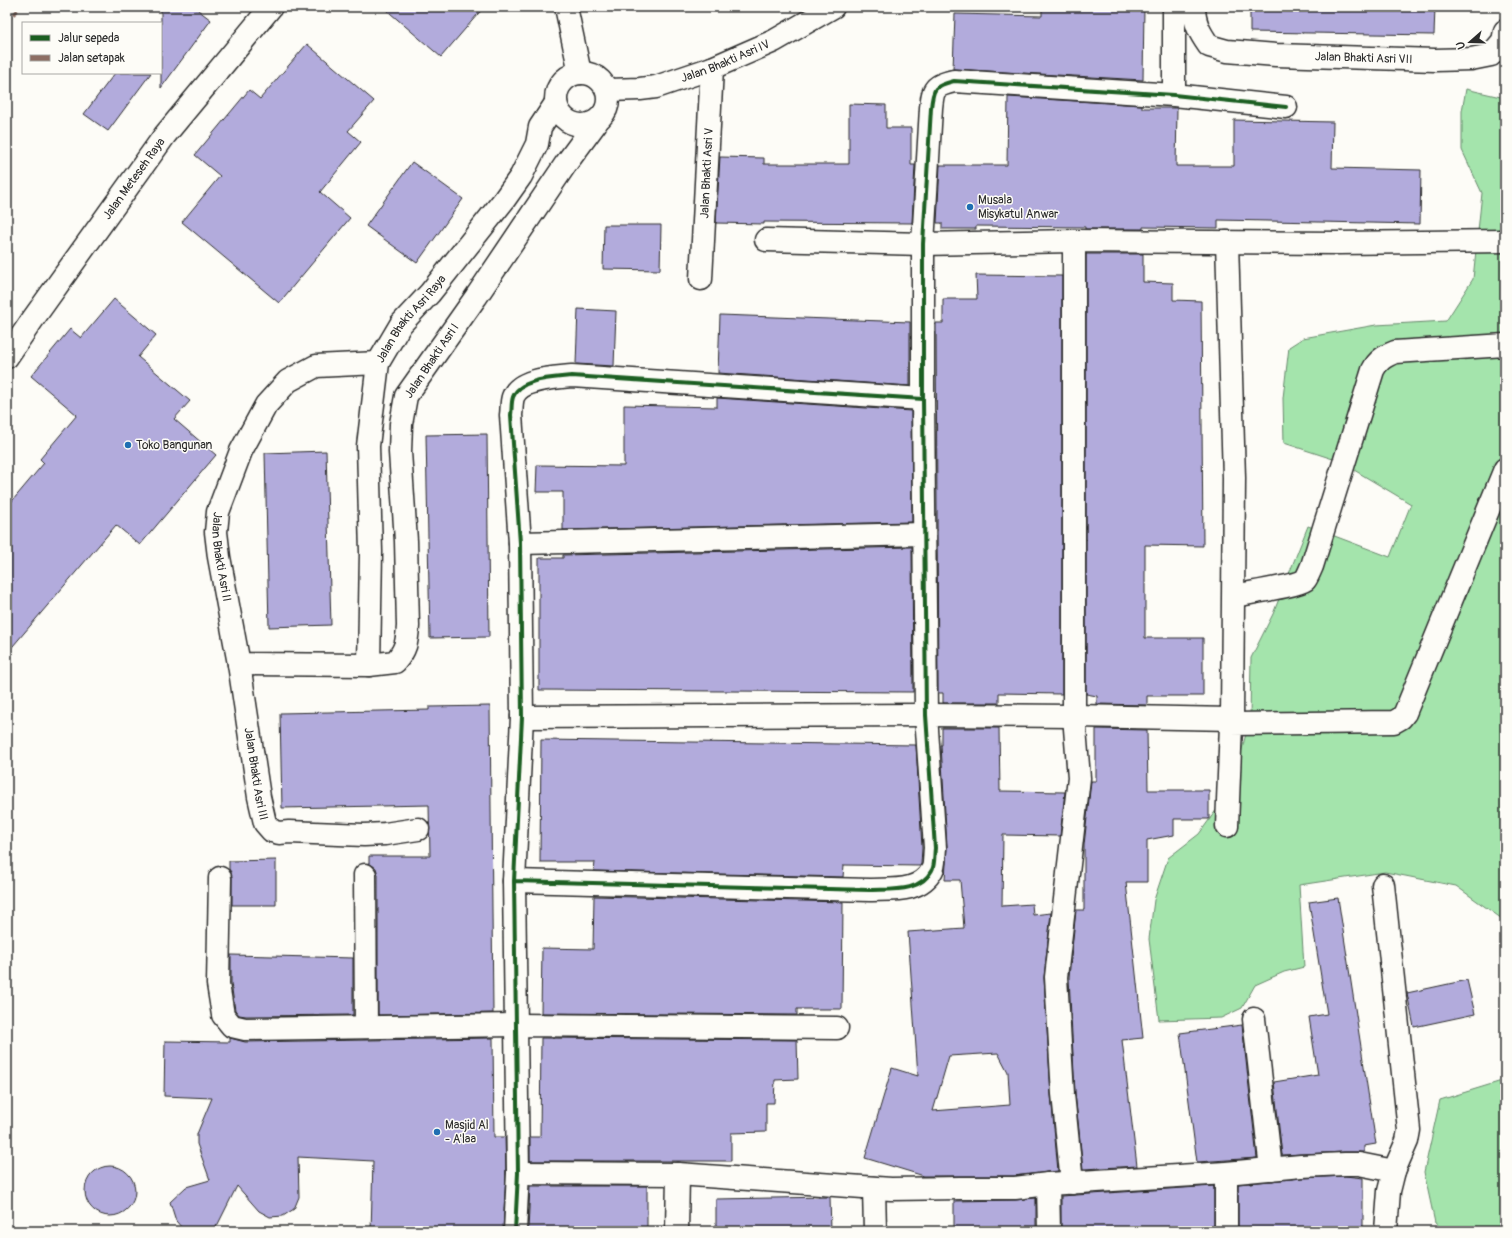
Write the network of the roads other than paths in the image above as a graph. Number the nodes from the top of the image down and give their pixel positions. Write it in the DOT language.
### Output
graph roads {
  1 [pos="271,7"];
  2 [pos="566,7"];
  3 [pos="833,7"];
  4 [pos="1174,7"];
  5 [pos="1194,7"];
  6 [pos="1505,31"];
  7 [pos="712,68"];
  8 [pos="580,73"];
  9 [pos="608,90"];
  10 [pos="1174,95"];
  11 [pos="556,103"];
  12 [pos="1286,107"];
  13 [pos="596,122"];
  14 [pos="766,240"];
  15 [pos="1074,241"];
  16 [pos="1505,241"];
  17 [pos="1227,242"];
  18 [pos="923,244"];
  19 [pos="701,279"];
  20 [pos="1505,345"];
  21 [pos="7,357"];
  22 [pos="378,363"];
  23 [pos="923,399"];
  24 [pos="1505,469"];
  25 [pos="924,534"];
  26 [pos="520,543"];
  27 [pos="1234,596"];
  28 [pos="239,664"];
  29 [pos="369,665"];
  30 [pos="926,715"];
  31 [pos="1074,716"];
  32 [pos="522,717"];
  33 [pos="1232,721"];
  34 [pos="1227,826"];
  35 [pos="418,829"];
  36 [pos="366,875"];
  37 [pos="220,878"];
  38 [pos="514,881"];
  39 [pos="1383,885"];
  40 [pos="1254,1019"];
  41 [pos="516,1025"];
  42 [pos="366,1027"];
  43 [pos="836,1028"];
  44 [pos="1272,1168"];
  45 [pos="1394,1171"];
  46 [pos="518,1173"];
  47 [pos="1226,1173"];
  48 [pos="678,1174"];
  49 [pos="1072,1183"];
  50 [pos="1048,1184"];
  51 [pos="874,1188"];
  52 [pos="515,1231"];
  53 [pos="677,1231"];
  54 [pos="875,1231"];
  55 [pos="1049,1231"];
  56 [pos="1226,1231"];
  57 [pos="1386,1231"];
  1 -- 21 [label="street, Jalan Meteseh Raya"];
  2 -- 8 [label="street"];
  3 -- 7 [label="street, Jalan Bhakti Asri IV"];
  4 -- 10 [label="street"];
  5 -- 6 [label="street, Jalan Bhakti Asri VII"];
  7 -- 9 [label="street, Jalan Bhakti Asri IV"];
  7 -- 19 [label="street, Jalan Bhakti Asri V"];
  8 -- 9 [label="street"];
  8 -- 11 [label="street"];
  9 -- 13 [label="street"];
  10 -- 12 [label="street"];
  10 -- 18 [label="street"];
  11 -- 13 [label="street"];
  11 -- 22 [label="street, Jalan Bhakti Asri Raya"];
  13 -- 29 [label="street, Jalan Bhakti Asri I"];
  14 -- 18 [label="street"];
  15 -- 17 [label="street"];
  15 -- 18 [label="street"];
  15 -- 31 [label="street"];
  16 -- 17 [label="street"];
  17 -- 27 [label="street"];
  18 -- 23 [label="street"];
  20 -- 27 [label="street"];
  22 -- 28 [label="street, Jalan Bhakti Asri II"];
  22 -- 29 [label="street, Jalan Bhakti Asri Raya"];
  23 -- 25 [label="street"];
  23 -- 26 [label="street"];
  24 -- 33 [label="street"];
  25 -- 26 [label="street"];
  25 -- 30 [label="street"];
  26 -- 32 [label="street"];
  27 -- 33 [label="street"];
  28 -- 29 [label="street"];
  28 -- 35 [label="street, Jalan Bhakti Asri III"];
  30 -- 31 [label="street"];
  30 -- 32 [label="street"];
  30 -- 38 [label="street"];
  31 -- 33 [label="street"];
  31 -- 49 [label="street"];
  32 -- 38 [label="street"];
  33 -- 34 [label="street"];
  36 -- 42 [label="street"];
  37 -- 42 [label="street"];
  38 -- 41 [label="street"];
  39 -- 45 [label="street"];
  40 -- 44 [label="street"];
  41 -- 42 [label="street"];
  41 -- 43 [label="street"];
  41 -- 46 [label="street"];
  44 -- 45 [label="street"];
  44 -- 47 [label="street"];
  45 -- 57 [label="street"];
  46 -- 48 [label="street"];
  46 -- 52 [label="street"];
  47 -- 49 [label="street"];
  47 -- 56 [label="street"];
  48 -- 51 [label="street"];
  48 -- 53 [label="street"];
  49 -- 50 [label="street"];
  50 -- 51 [label="street"];
  50 -- 55 [label="street"];
  51 -- 54 [label="street"];
}
